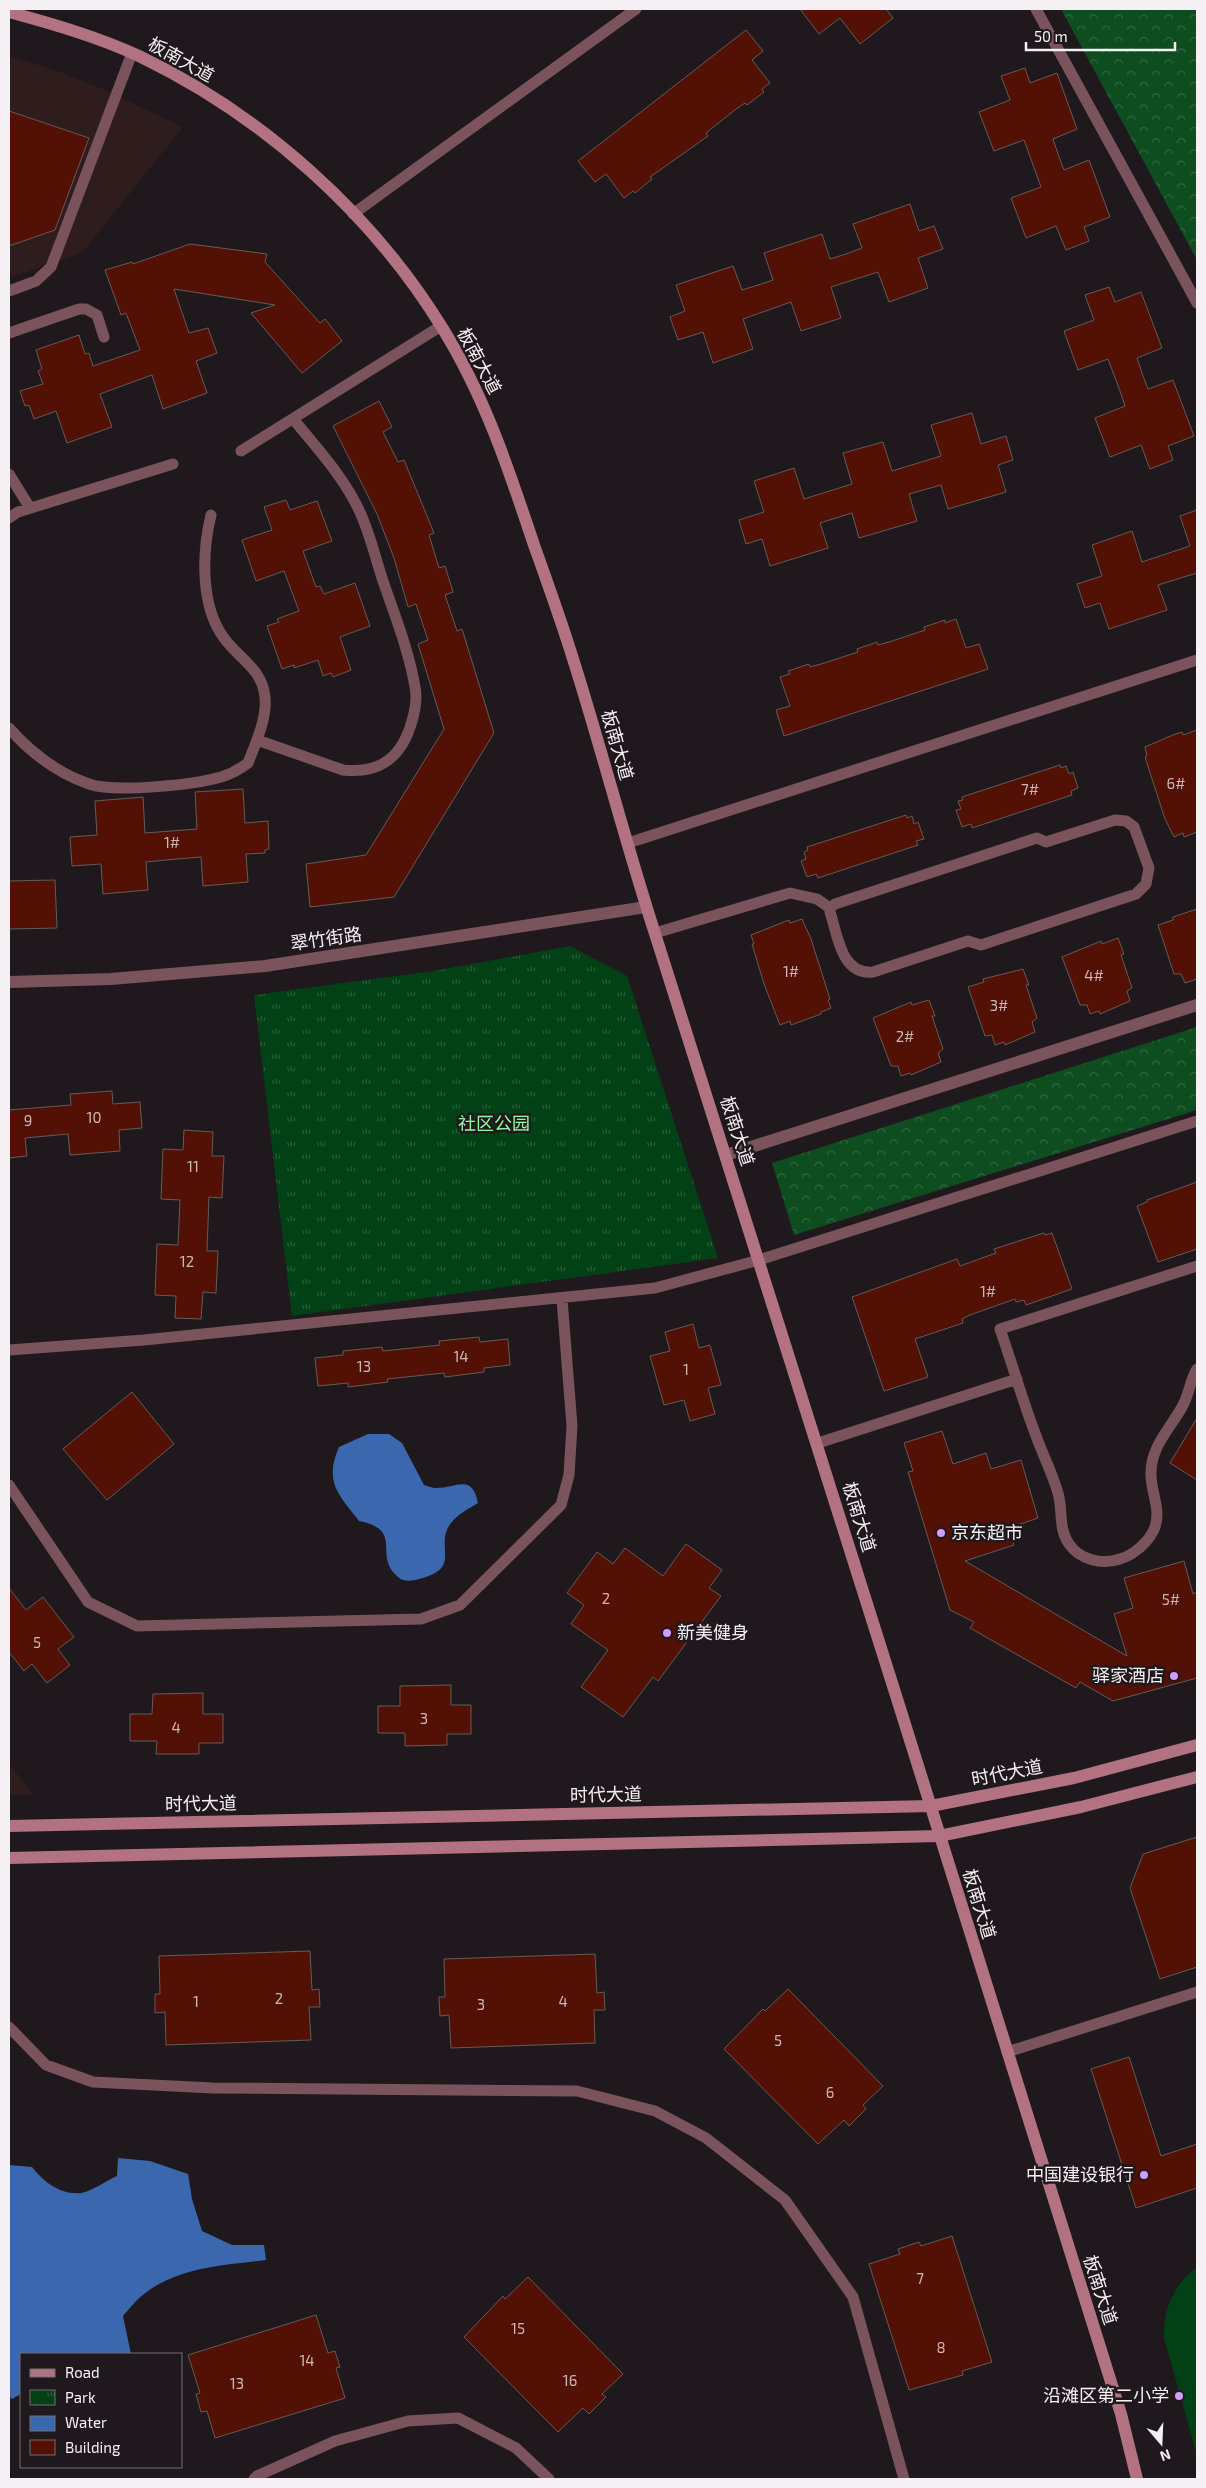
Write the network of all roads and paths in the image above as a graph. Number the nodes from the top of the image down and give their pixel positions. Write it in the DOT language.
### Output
graph roads {
  1 [pos="636,9"];
  2 [pos="1036,9"];
  3 [pos="9,12"];
  4 [pos="132,53"];
  5 [pos="353,214"];
  6 [pos="9,291"];
  7 [pos="1197,303"];
  8 [pos="441,326"];
  9 [pos="9,333"];
  10 [pos="104,336"];
  11 [pos="294,420"];
  12 [pos="241,451"];
  13 [pos="173,464"];
  14 [pos="9,474"];
  15 [pos="30,508"];
  16 [pos="211,516"];
  17 [pos="9,518"];
  18 [pos="1197,660"];
  19 [pos="9,728"];
  20 [pos="257,740"];
  21 [pos="628,843"];
  22 [pos="646,907"];
  23 [pos="830,908"];
  24 [pos="655,933"];
  25 [pos="9,982"];
  26 [pos="1197,1005"];
  27 [pos="1197,1122"];
  28 [pos="726,1155"];
  29 [pos="759,1260"];
  30 [pos="1197,1266"];
  31 [pos="562,1299"];
  32 [pos="9,1350"];
  33 [pos="1197,1368"];
  34 [pos="1017,1379"];
  35 [pos="818,1443"];
  36 [pos="9,1485"];
  37 [pos="1197,1745"];
  38 [pos="1197,1777"];
  39 [pos="931,1806"];
  40 [pos="9,1826"];
  41 [pos="939,1836"];
  42 [pos="9,1858"];
  43 [pos="1197,1992"];
  44 [pos="9,2027"];
  45 [pos="1007,2052"];
  46 [pos="254,2479"];
  47 [pos="549,2479"];
  48 [pos="904,2479"];
  49 [pos="1138,2479"];
  1 -- 5 [label="lane"];
  2 -- 7 [label="lane"];
  3 -- 4 [label="main road, 板南大道"];
  4 -- 5 [label="main road, 板南大道"];
  4 -- 6 [label="lane"];
  5 -- 8 [label="main road, 板南大道"];
  8 -- 11 [label="lane"];
  8 -- 21 [label="main road, 板南大道"];
  9 -- 10 [label="lane"];
  11 -- 12 [label="lane"];
  11 -- 20 [label="lane"];
  13 -- 15 [label="lane"];
  14 -- 15 [label="lane"];
  15 -- 17 [label="lane"];
  16 -- 20 [label="lane"];
  18 -- 21 [label="lane"];
  19 -- 20 [label="lane"];
  21 -- 22 [label="main road, 板南大道"];
  22 -- 24 [label="main road, 板南大道"];
  22 -- 25 [label="street, 翠竹街路"];
  23 -- 23 [label="lane"];
  23 -- 24 [label="lane"];
  24 -- 28 [label="main road, 板南大道"];
  26 -- 28 [label="street"];
  27 -- 29 [label="lane"];
  28 -- 29 [label="main road, 板南大道"];
  29 -- 31 [label="lane"];
  29 -- 35 [label="main road, 板南大道"];
  30 -- 34 [label="lane"];
  31 -- 32 [label="lane"];
  31 -- 36 [label="lane"];
  33 -- 34 [label="lane"];
  34 -- 35 [label="lane"];
  35 -- 39 [label="main road, 板南大道"];
  37 -- 39 [label="main road, 时代大道"];
  38 -- 41 [label="main road"];
  39 -- 40 [label="main road, 时代大道"];
  39 -- 41 [label="main road, 板南大道"];
  41 -- 42 [label="main road"];
  41 -- 45 [label="main road, 板南大道"];
  43 -- 45 [label="lane"];
  44 -- 48 [label="lane"];
  45 -- 49 [label="main road, 板南大道"];
  46 -- 47 [label="lane"];
}
